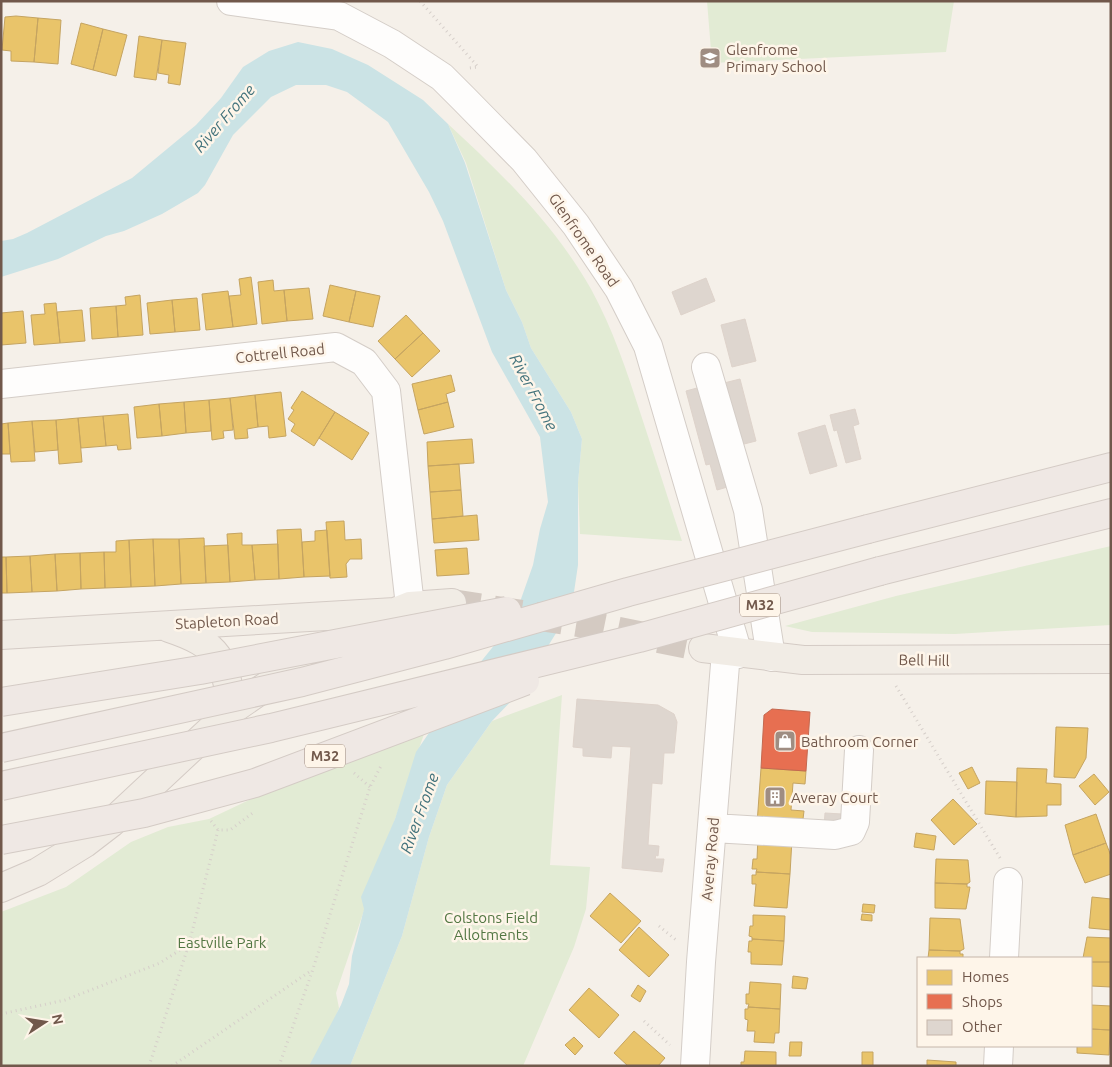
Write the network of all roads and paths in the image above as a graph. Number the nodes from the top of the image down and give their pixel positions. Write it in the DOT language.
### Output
graph roads {
  1 [pos="231,1"];
  2 [pos="420,1"];
  3 [pos="442,77"];
  4 [pos="706,367"];
  5 [pos="1,384"];
  6 [pos="1111,467"];
  7 [pos="1111,513"];
  8 [pos="628,592"];
  9 [pos="452,603"];
  10 [pos="403,609"];
  11 [pos="161,625"];
  12 [pos="1,636"];
  13 [pos="639,638"];
  14 [pos="722,651"];
  15 [pos="771,657"];
  16 [pos="1111,659"];
  17 [pos="1,702"];
  18 [pos="907,705"];
  19 [pos="232,710"];
  20 [pos="1,748"];
  21 [pos="859,750"];
  22 [pos="1,786"];
  23 [pos="370,787"];
  24 [pos="713,828"];
  25 [pos="218,830"];
  26 [pos="1,840"];
  27 [pos="1008,882"];
  28 [pos="1,888"];
  29 [pos="189,944"];
  30 [pos="1004,957"];
  31 [pos="313,969"];
  32 [pos="1,1014"];
  33 [pos="1000,1047"];
  34 [pos="149,1066"];
  35 [pos="172,1066"];
  36 [pos="278,1066"];
  37 [pos="695,1066"];
  38 [pos="998,1066"];
  1 -- 3 [label="street, Glenfrome Road"];
  2 -- 3 [label="path"];
  3 -- 14 [label="street, Glenfrome Road"];
  4 -- 15 [label="street"];
  5 -- 10 [label="street, Cottrell Road"];
  6 -- 8 [label="highway, bridge"];
  7 -- 13 [label="highway, M32, bridge"];
  8 -- 17 [label="highway, bridge"];
  8 -- 20 [label="highway, bridge"];
  9 -- 10 [label="main road, Stapleton Road"];
  10 -- 11 [label="main road, Stapleton Road"];
  10 -- 19 [label="main road"];
  11 -- 12 [label="main road, Stapleton Road"];
  11 -- 19 [label="main road"];
  13 -- 22 [label="highway, M32, bridge"];
  13 -- 26 [label="highway, M32, bridge"];
  14 -- 15 [label="main road, Bell Hill"];
  14 -- 24 [label="street, Averay Road"];
  15 -- 16 [label="main road, Bell Hill"];
  18 -- 27 [label="path"];
  19 -- 28 [label="main road"];
  21 -- 24 [label="street"];
  23 -- 31 [label="path"];
  24 -- 37 [label="street, Averay Road"];
  25 -- 29 [label="path"];
  27 -- 30 [label="street"];
  29 -- 32 [label="path"];
  29 -- 34 [label="path"];
  31 -- 35 [label="path"];
  31 -- 36 [label="path"];
  33 -- 38 [label="street"];
}
